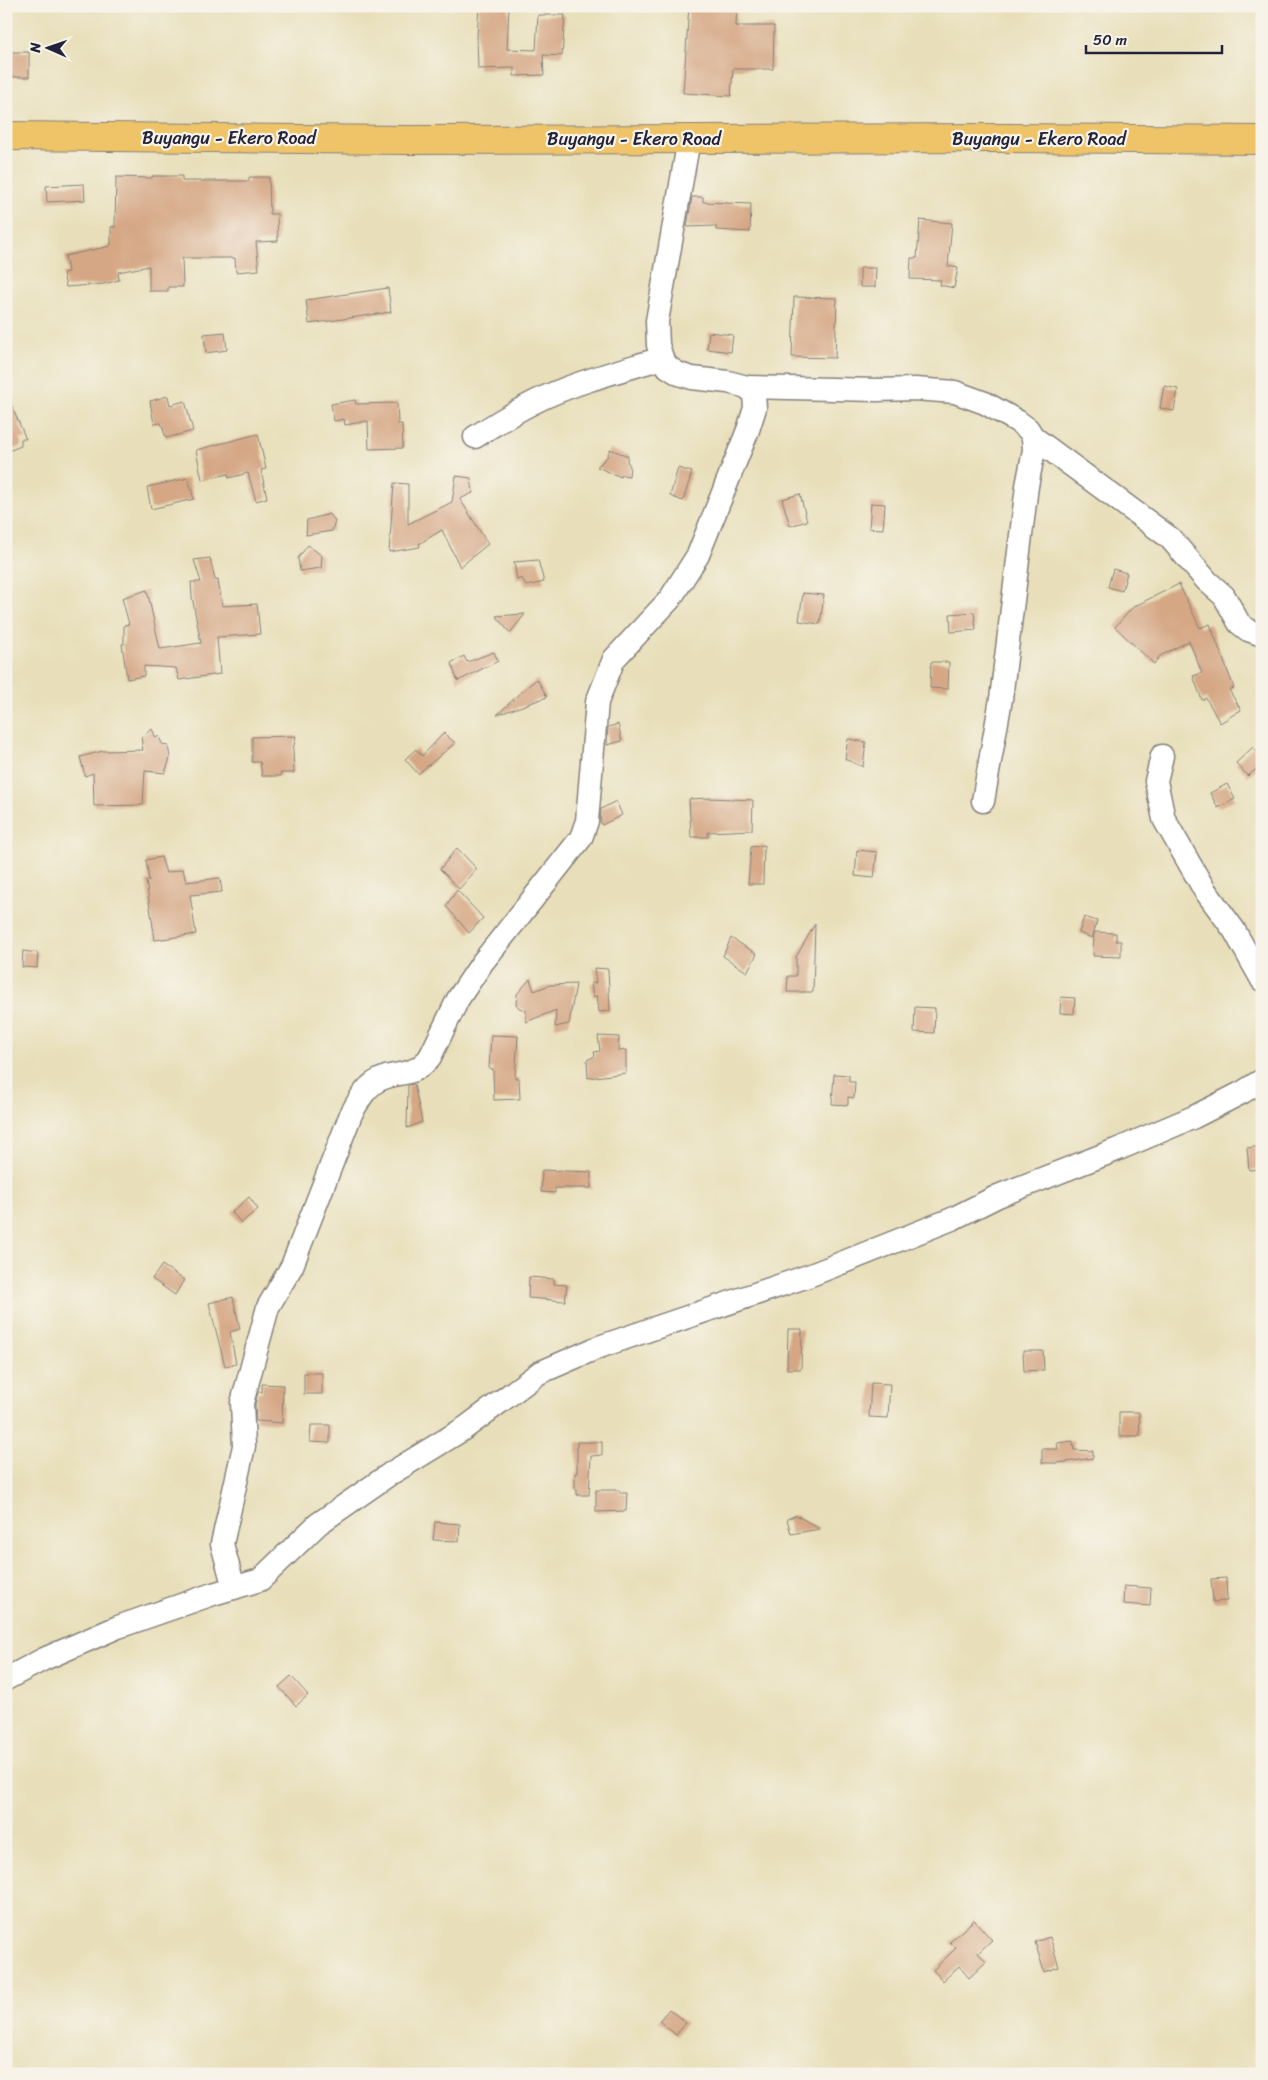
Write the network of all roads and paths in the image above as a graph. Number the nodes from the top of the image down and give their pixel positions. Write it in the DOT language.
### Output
graph roads {
  1 [pos="6,136"];
  2 [pos="689,139"];
  3 [pos="1262,140"];
  4 [pos="662,358"];
  5 [pos="747,387"];
  6 [pos="475,436"];
  7 [pos="1033,437"];
  8 [pos="1262,635"];
  9 [pos="1162,756"];
  10 [pos="983,801"];
  11 [pos="1262,980"];
  12 [pos="1262,1080"];
  13 [pos="234,1588"];
  14 [pos="6,1679"];
  1 -- 2 [label="main road, Buyangu - Ekero Road"];
  2 -- 3 [label="main road, Buyangu - Ekero Road"];
  2 -- 4 [label="street"];
  4 -- 5 [label="street"];
  4 -- 6 [label="street"];
  5 -- 7 [label="street"];
  5 -- 13 [label="street"];
  7 -- 8 [label="street"];
  7 -- 10 [label="street"];
  9 -- 11 [label="street"];
  12 -- 13 [label="street"];
  13 -- 14 [label="street"];
}
